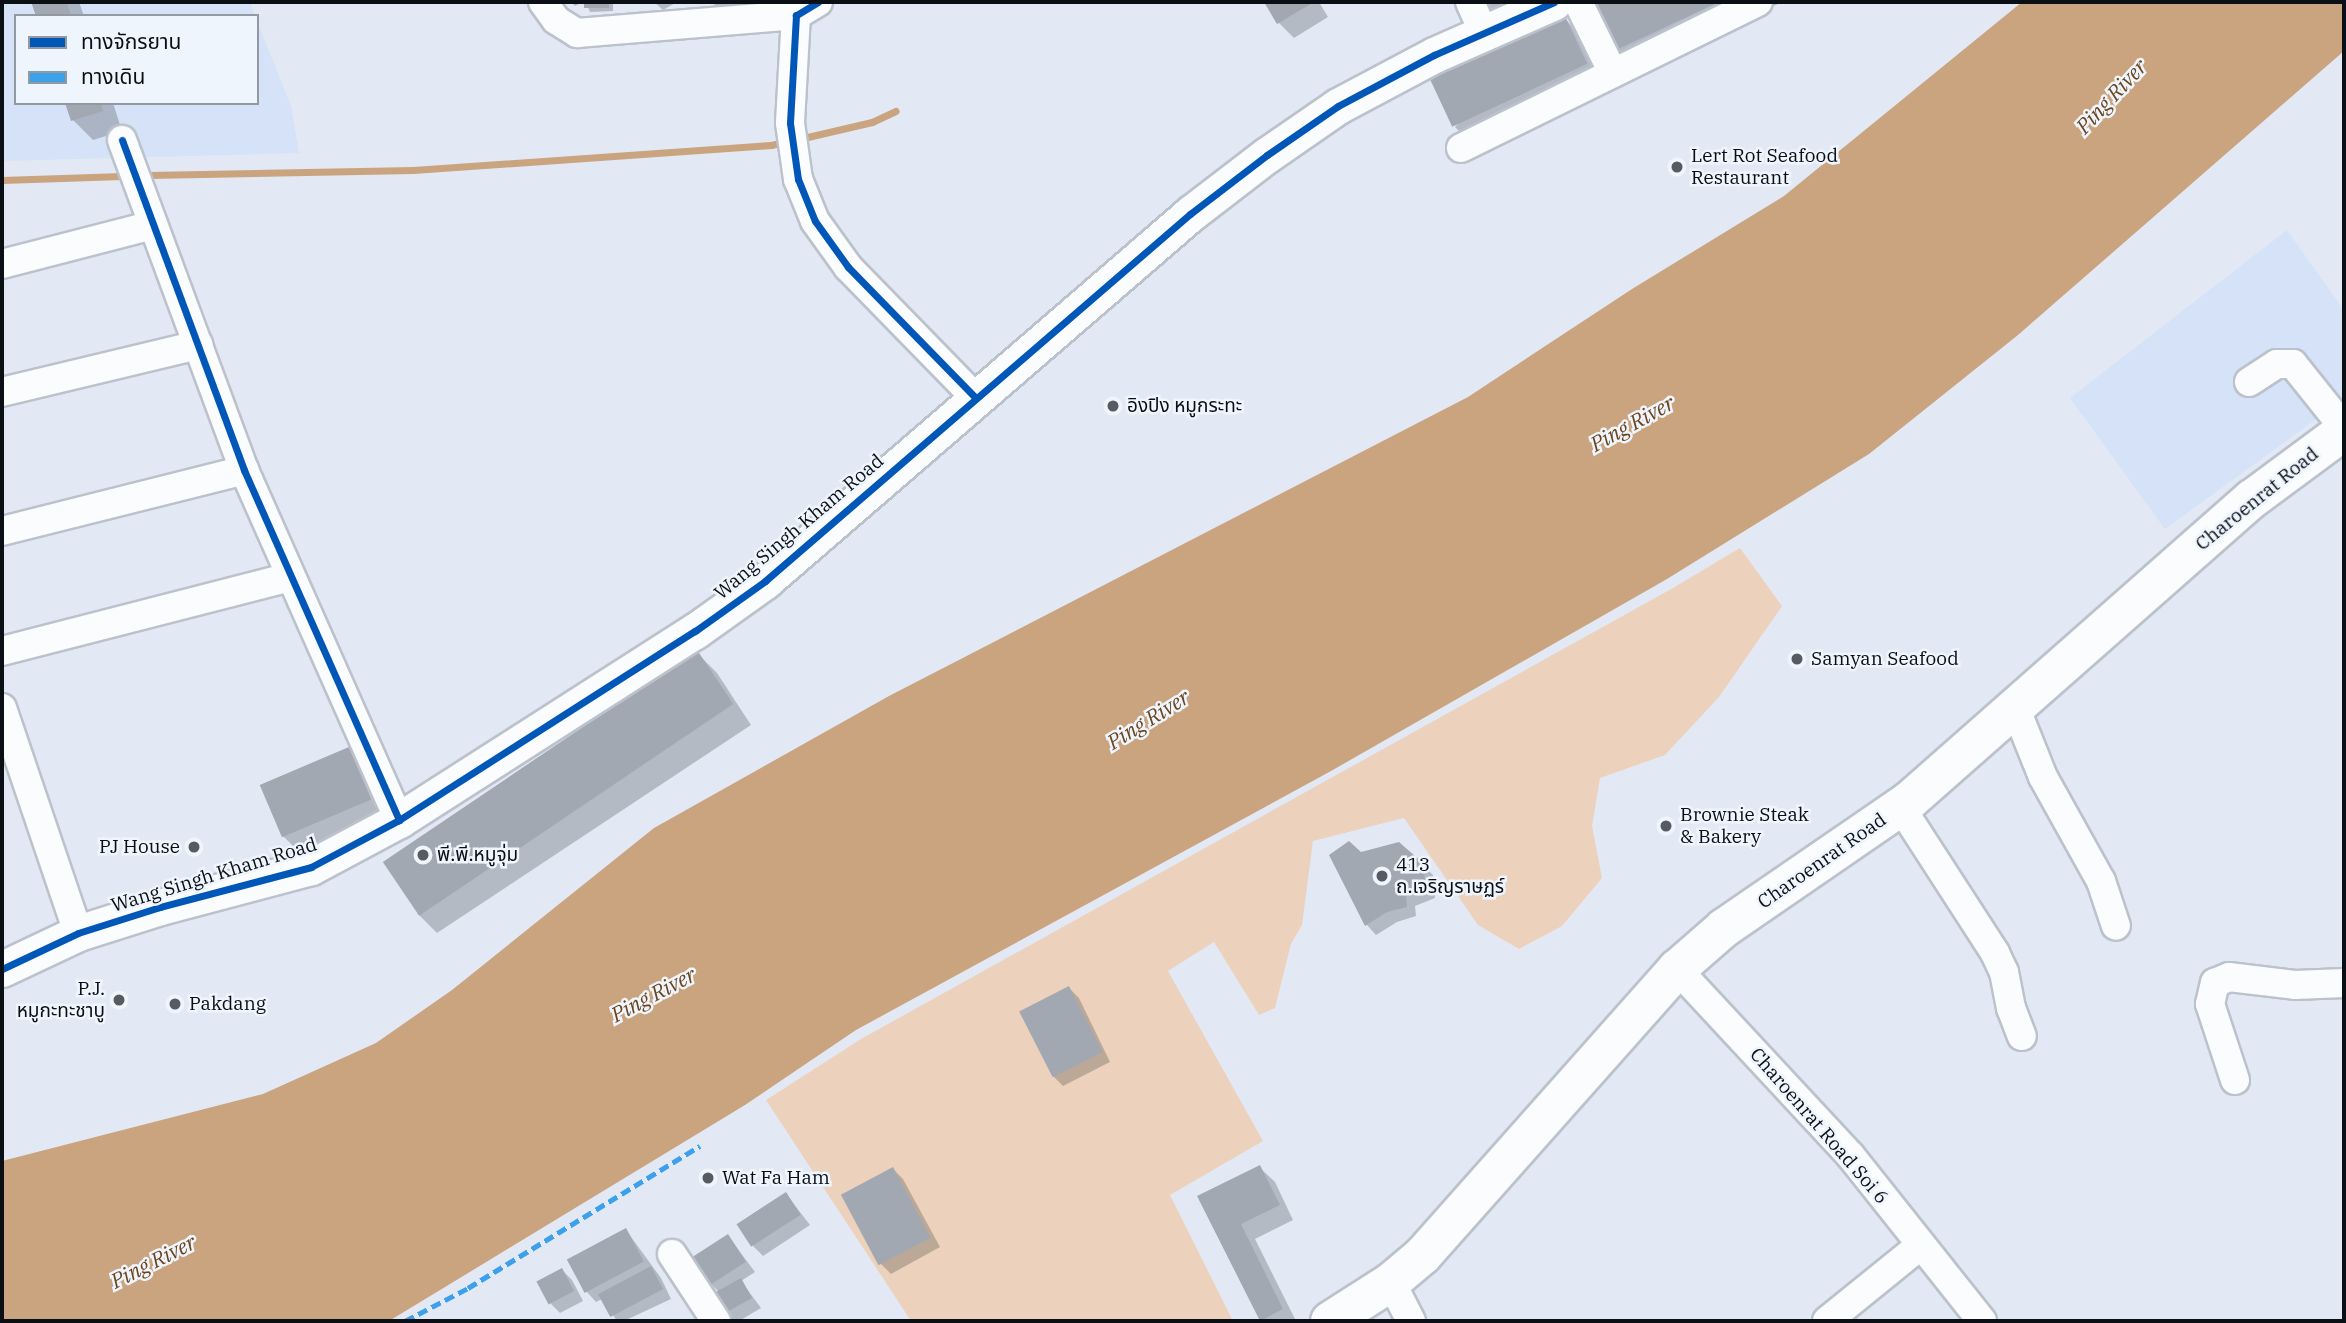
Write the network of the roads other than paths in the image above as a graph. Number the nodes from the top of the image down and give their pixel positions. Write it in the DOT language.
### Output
graph roads {
  1 [pos="543,2"];
  2 [pos="1470,2"];
  3 [pos="1554,2"];
  4 [pos="1578,2"];
  5 [pos="1758,2"];
  6 [pos="807,8"];
  7 [pos="1485,33"];
  8 [pos="1613,73"];
  9 [pos="122,140"];
  10 [pos="1461,148"];
  11 [pos="153,225"];
  12 [pos="2,264"];
  13 [pos="198,345"];
  14 [pos="2249,382"];
  15 [pos="2,392"];
  16 [pos="976,398"];
  17 [pos="2344,429"];
  18 [pos="244,470"];
  19 [pos="2,531"];
  20 [pos="291,577"];
  21 [pos="2,651"];
  22 [pos="2015,707"];
  23 [pos="2,708"];
  24 [pos="1900,807"];
  25 [pos="399,820"];
  26 [pos="2116,926"];
  27 [pos="78,933"];
  28 [pos="2,969"];
  29 [pos="1677,969"];
  30 [pos="2344,984"];
  31 [pos="2022,1036"];
  32 [pos="2235,1080"];
  33 [pos="1921,1245"];
  34 [pos="672,1254"];
  35 [pos="1391,1282"];
  36 [pos="716,1321"];
  37 [pos="1330,1321"];
  38 [pos="1411,1321"];
  39 [pos="1827,1321"];
  40 [pos="1982,1321"];
  1 -- 6 [label="street"];
  2 -- 7 [label="street"];
  3 -- 7 [label="street, Wang Singh Kham Road"];
  4 -- 8 [label="street"];
  5 -- 8 [label="street"];
  6 -- 16 [label="street"];
  7 -- 16 [label="street, Wang Singh Kham Road"];
  8 -- 10 [label="street"];
  9 -- 11 [label="street"];
  11 -- 12 [label="street"];
  11 -- 13 [label="street"];
  13 -- 15 [label="street"];
  13 -- 18 [label="street"];
  14 -- 17 [label="street"];
  16 -- 25 [label="street, Wang Singh Kham Road"];
  17 -- 22 [label="main road, Charoenrat Road"];
  18 -- 19 [label="street"];
  18 -- 20 [label="street"];
  20 -- 21 [label="street"];
  20 -- 25 [label="street"];
  22 -- 24 [label="main road, Charoenrat Road"];
  22 -- 26 [label="street"];
  23 -- 27 [label="street"];
  24 -- 29 [label="main road, Charoenrat Road"];
  24 -- 31 [label="street"];
  25 -- 27 [label="street, Wang Singh Kham Road"];
  27 -- 28 [label="street, Wang Singh Kham Road"];
  29 -- 33 [label="street, Charoenrat Road Soi 6"];
  29 -- 35 [label="main road, Charoenrat Road"];
  30 -- 32 [label="street"];
  33 -- 39 [label="street"];
  33 -- 40 [label="street, Charoenrat Road Soi 6"];
  34 -- 36 [label="street"];
  35 -- 37 [label="main road, Charoenrat Road"];
  35 -- 38 [label="street"];
}
